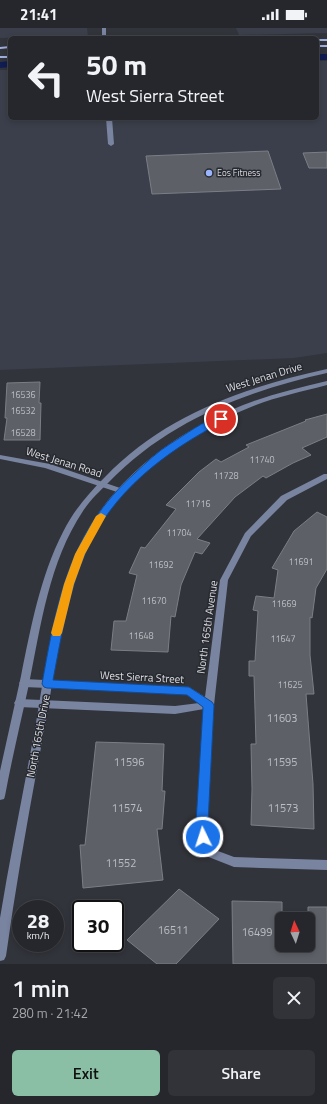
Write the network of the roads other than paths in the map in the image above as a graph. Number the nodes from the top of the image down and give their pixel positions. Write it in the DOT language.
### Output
graph roads {
  1 [pos="109,120"];
  2 [pos="111,144"];
  3 [pos="327,371"];
  4 [pos="327,384"];
  5 [pos="182,440"];
  6 [pos="0,457"];
  7 [pos="327,476"];
  8 [pos="101,485"];
  9 [pos="120,491"];
  10 [pos="24,682"];
  11 [pos="47,684"];
  12 [pos="20,703"];
  13 [pos="43,704"];
  14 [pos="209,705"];
  15 [pos="0,796"];
  16 [pos="327,865"];
  17 [pos="0,956"];
  1 -- 2 [label="street"];
  3 -- 8 [label="street, West Jenan Drive"];
  4 -- 5 [label="street, West Jenan Drive"];
  5 -- 9 [label="street, North 165th Drive"];
  6 -- 8 [label="street, West Jenan Road"];
  7 -- 14 [label="street, North 165th Avenue"];
  8 -- 9 [label="street, West Jenan Road"];
  8 -- 10 [label="street"];
  9 -- 11 [label="street, North 165th Drive"];
  10 -- 11 [label="street, West Sierra Street"];
  10 -- 12 [label="street"];
  11 -- 13 [label="street, North 165th Drive"];
  11 -- 14 [label="street, West Sierra Street"];
  12 -- 13 [label="street"];
  12 -- 15 [label="street"];
  13 -- 14 [label="street"];
  13 -- 17 [label="street, North 165th Drive"];
  14 -- 16 [label="street, North 165th Avenue"];
}
